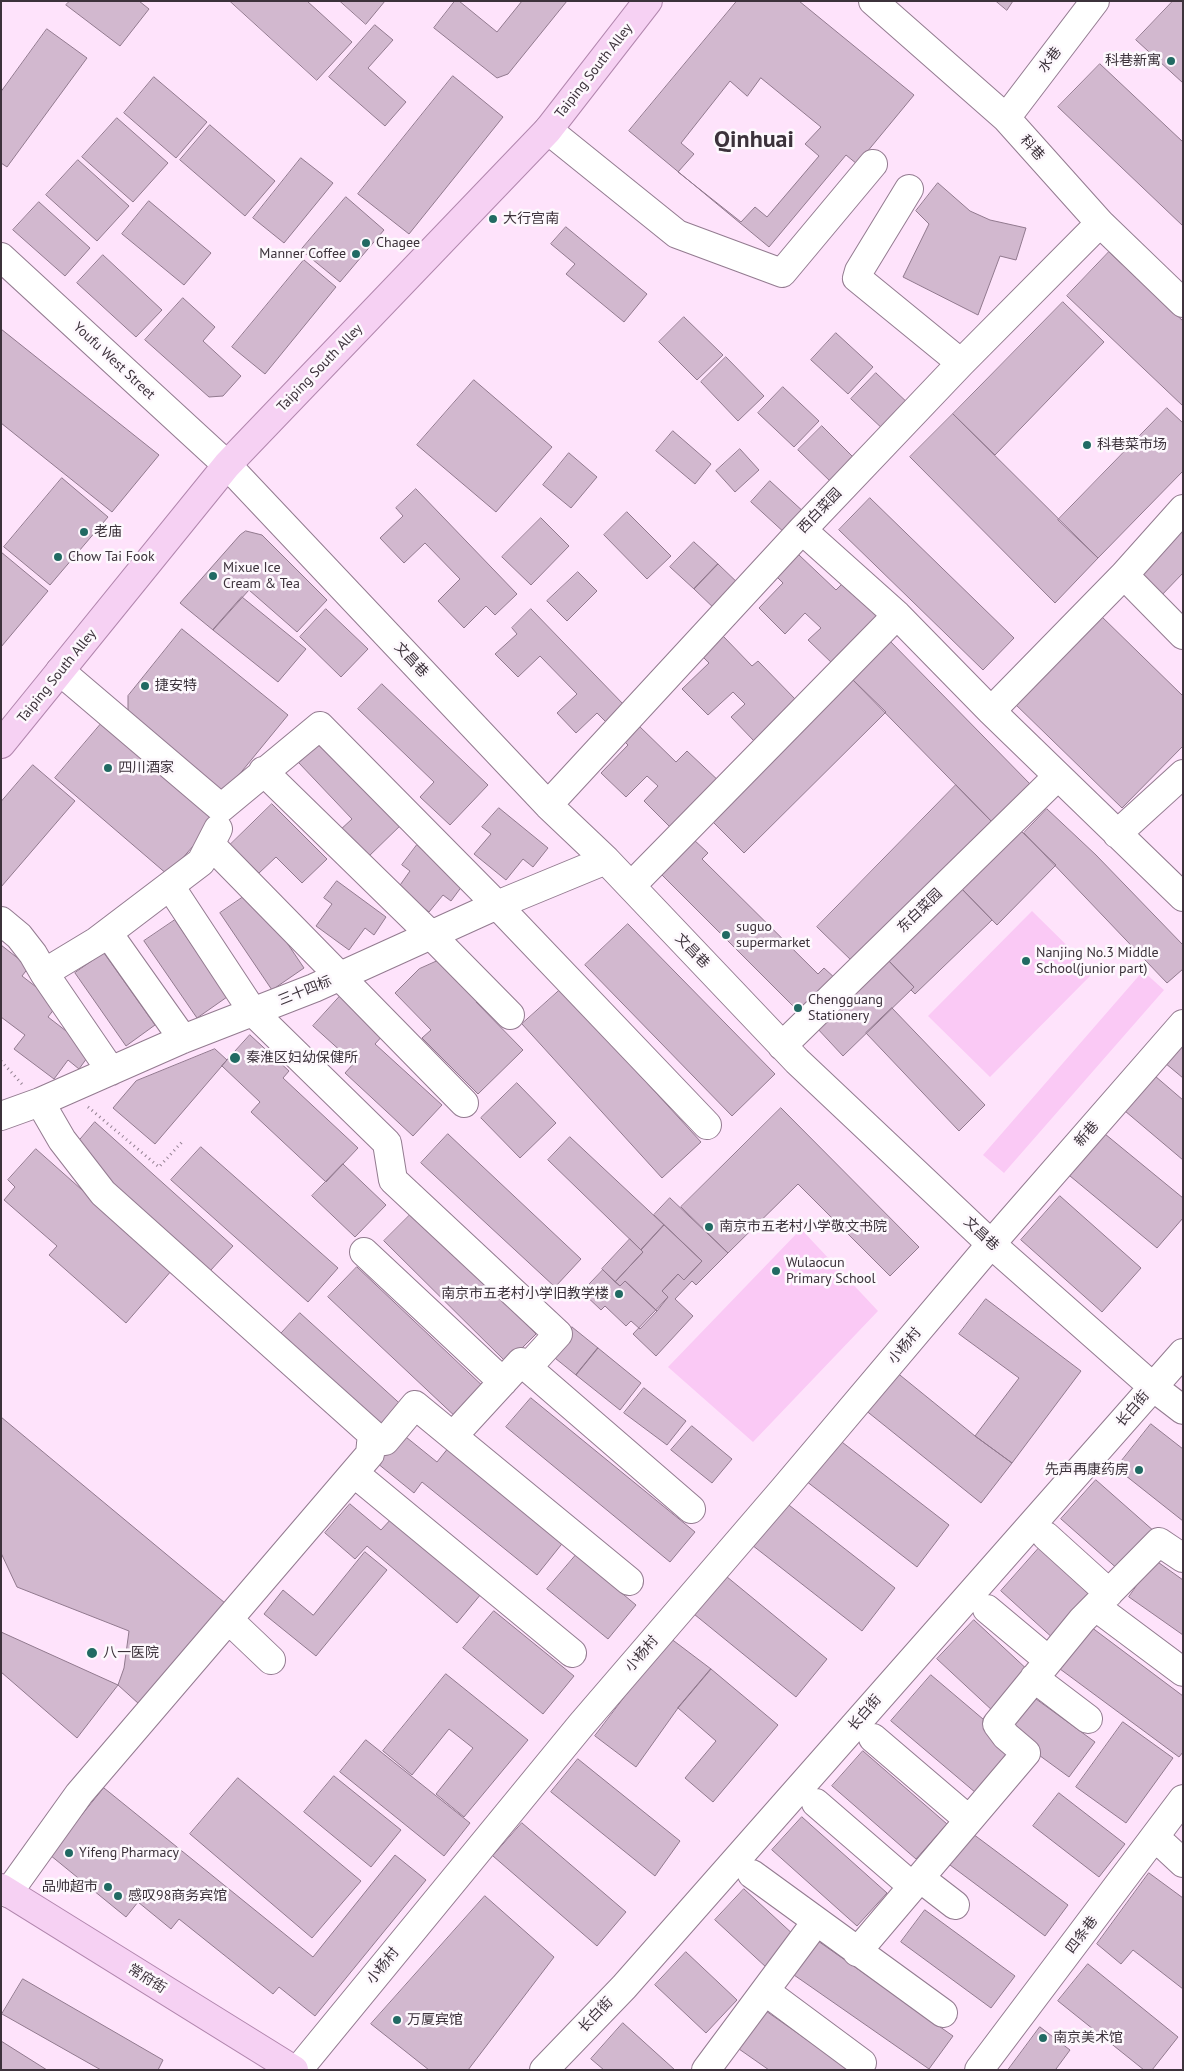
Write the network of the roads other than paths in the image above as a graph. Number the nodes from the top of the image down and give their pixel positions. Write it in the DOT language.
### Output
graph roads {
  1 [pos="648,1"];
  2 [pos="873,1"];
  3 [pos="1095,1"];
  4 [pos="1006,118"];
  5 [pos="548,130"];
  6 [pos="873,164"];
  7 [pos="910,189"];
  8 [pos="1100,223"];
  9 [pos="1,257"];
  10 [pos="1183,304"];
  11 [pos="961,363"];
  12 [pos="227,465"];
  13 [pos="1183,509"];
  14 [pos="802,530"];
  15 [pos="1124,575"];
  16 [pos="897,615"];
  17 [pos="1183,636"];
  18 [pos="60,671"];
  19 [pos="992,711"];
  20 [pos="1,744"];
  21 [pos="263,771"];
  22 [pos="1183,774"];
  23 [pos="1058,776"];
  24 [pos="548,805"];
  25 [pos="221,808"];
  26 [pos="1118,834"];
  27 [pos="211,845"];
  28 [pos="606,860"];
  29 [pos="170,886"];
  30 [pos="631,886"];
  31 [pos="1183,897"];
  32 [pos="497,905"];
  33 [pos="1,921"];
  34 [pos="108,932"];
  35 [pos="431,935"];
  36 [pos="44,973"];
  37 [pos="339,977"];
  38 [pos="253,1012"];
  39 [pos="510,1015"];
  40 [pos="1183,1024"];
  41 [pos="183,1040"];
  42 [pos="782,1046"];
  43 [pos="112,1071"];
  44 [pos="40,1102"];
  45 [pos="464,1103"];
  46 [pos="1,1116"];
  47 [pos="707,1126"];
  48 [pos="991,1244"];
  49 [pos="364,1252"];
  50 [pos="1183,1353"];
  51 [pos="528,1368"];
  52 [pos="503,1382"];
  53 [pos="1153,1387"];
  54 [pos="1183,1410"];
  55 [pos="453,1436"];
  56 [pos="371,1443"];
  57 [pos="354,1473"];
  58 [pos="691,1509"];
  59 [pos="1046,1536"];
  60 [pos="1183,1558"];
  61 [pos="629,1581"];
  62 [pos="1103,1600"];
  63 [pos="987,1609"];
  64 [pos="229,1620"];
  65 [pos="572,1653"];
  66 [pos="271,1660"];
  67 [pos="1041,1669"];
  68 [pos="1183,1672"];
  69 [pos="1088,1718"];
  70 [pos="873,1738"];
  71 [pos="1183,1799"];
  72 [pos="816,1803"];
  73 [pos="969,1820"];
  74 [pos="1155,1837"];
  75 [pos="1183,1863"];
  76 [pos="752,1874"];
  77 [pos="916,1882"];
  78 [pos="5,1890"];
  79 [pos="955,1905"];
  80 [pos="816,1922"];
  81 [pos="857,1952"];
  82 [pos="765,1991"];
  83 [pos="943,2013"];
  84 [pos="862,2063"];
  85 [pos="709,2069"];
  86 [pos="294,2070"];
  87 [pos="298,2070"];
  88 [pos="544,2070"];
  89 [pos="980,2070"];
  1 -- 5 [label="main road, Taiping South Alley"];
  2 -- 4 [label="street, 科巷"];
  3 -- 4 [label="street, 水巷"];
  4 -- 8 [label="street, 科巷"];
  5 -- 6 [label="street"];
  5 -- 12 [label="main road, Taiping South Alley"];
  7 -- 11 [label="street"];
  8 -- 10 [label="street, 科巷"];
  8 -- 11 [label="street, 西白菜园"];
  9 -- 12 [label="street, Youfu West Street"];
  11 -- 14 [label="street, 西白菜园"];
  12 -- 18 [label="main road, Taiping South Alley"];
  12 -- 24 [label="street, 文昌巷"];
  13 -- 15 [label="street"];
  14 -- 16 [label="street"];
  14 -- 24 [label="street, 西白菜园"];
  15 -- 17 [label="street"];
  15 -- 19 [label="street"];
  16 -- 19 [label="street"];
  16 -- 30 [label="street"];
  18 -- 20 [label="main road, Taiping South Alley"];
  18 -- 25 [label="street"];
  19 -- 23 [label="street"];
  21 -- 25 [label="street"];
  21 -- 32 [label="street"];
  21 -- 35 [label="street"];
  22 -- 26 [label="street"];
  23 -- 26 [label="street"];
  23 -- 42 [label="street, 东白菜园"];
  24 -- 28 [label="street, 文昌巷"];
  25 -- 27 [label="street"];
  26 -- 31 [label="street"];
  27 -- 29 [label="street"];
  27 -- 37 [label="street"];
  28 -- 30 [label="street, 文昌巷"];
  28 -- 32 [label="street, 三十四标"];
  29 -- 34 [label="street"];
  29 -- 38 [label="street"];
  30 -- 42 [label="street, 文昌巷"];
  32 -- 35 [label="street, 三十四标"];
  32 -- 47 [label="street"];
  33 -- 36 [label="street"];
  34 -- 36 [label="street"];
  34 -- 41 [label="street"];
  35 -- 37 [label="street, 三十四标"];
  35 -- 39 [label="street"];
  36 -- 43 [label="street"];
  37 -- 38 [label="street, 三十四标"];
  37 -- 45 [label="street"];
  38 -- 41 [label="street, 三十四标"];
  38 -- 51 [label="street"];
  40 -- 48 [label="street, 新巷"];
  41 -- 43 [label="street, 三十四标"];
  42 -- 48 [label="street, 文昌巷"];
  43 -- 44 [label="street, 三十四标"];
  44 -- 46 [label="street, 三十四标"];
  44 -- 56 [label="street"];
  48 -- 53 [label="street, 文昌巷"];
  48 -- 87 [label="street, 小杨村"];
  49 -- 52 [label="street"];
  50 -- 53 [label="street, 长白街"];
  51 -- 52 [label="street"];
  51 -- 58 [label="street"];
  52 -- 55 [label="street"];
  53 -- 54 [label="street, 文昌巷"];
  53 -- 88 [label="street, 长白街"];
  55 -- 56 [label="street"];
  55 -- 61 [label="street"];
  56 -- 57 [label="street"];
  57 -- 64 [label="street"];
  57 -- 65 [label="street"];
  59 -- 62 [label="street"];
  60 -- 62 [label="street"];
  62 -- 67 [label="street"];
  62 -- 68 [label="street"];
  63 -- 67 [label="street"];
  64 -- 66 [label="street"];
  64 -- 78 [label="street"];
  67 -- 69 [label="street"];
  67 -- 73 [label="street"];
  70 -- 73 [label="street"];
  71 -- 74 [label="street, 四条巷"];
  72 -- 77 [label="street"];
  73 -- 77 [label="street"];
  74 -- 75 [label="street"];
  74 -- 89 [label="street, 四条巷"];
  76 -- 80 [label="street"];
  77 -- 79 [label="street"];
  77 -- 81 [label="street"];
  78 -- 86 [label="main road, 常府街"];
  80 -- 81 [label="street"];
  80 -- 82 [label="street"];
  81 -- 83 [label="street"];
  82 -- 84 [label="street"];
  82 -- 85 [label="street"];
}
